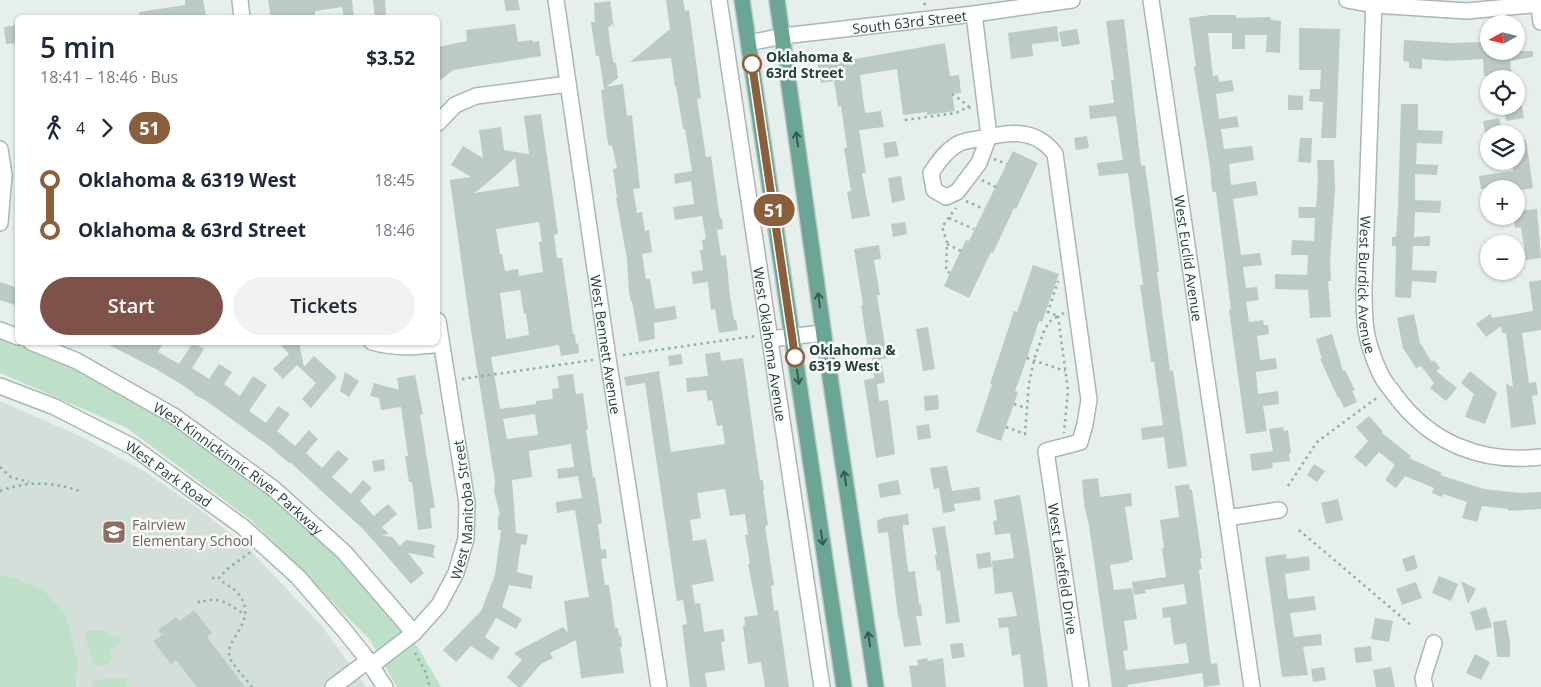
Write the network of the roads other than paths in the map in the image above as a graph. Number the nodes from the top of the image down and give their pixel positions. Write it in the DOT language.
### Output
graph roads {
  1 [pos="240,0"];
  2 [pos="556,0"];
  3 [pos="719,0"];
  4 [pos="742,0"];
  5 [pos="777,0"];
  6 [pos="1072,0"];
  7 [pos="1151,0"];
  8 [pos="1347,0"];
  9 [pos="1374,3"];
  10 [pos="1539,3"];
  11 [pos="974,14"];
  12 [pos="242,15"];
  13 [pos="1541,22"];
  14 [pos="783,36"];
  15 [pos="749,43"];
  16 [pos="568,84"];
  17 [pos="440,121"];
  18 [pos="0,150"];
  19 [pos="11,175"];
  20 [pos="0,223"];
  21 [pos="0,330"];
  22 [pos="823,333"];
  23 [pos="15,336"];
  24 [pos="440,336"];
  25 [pos="792,337"];
  26 [pos="763,338"];
  27 [pos="441,344"];
  28 [pos="38,345"];
  29 [pos="381,345"];
  30 [pos="432,345"];
  31 [pos="0,386"];
  32 [pos="1541,457"];
  33 [pos="1278,510"];
  34 [pos="1227,518"];
  35 [pos="414,634"];
  36 [pos="1434,644"];
  37 [pos="370,663"];
  38 [pos="333,687"];
  39 [pos="385,687"];
  40 [pos="659,687"];
  41 [pos="822,687"];
  42 [pos="844,687"];
  43 [pos="876,687"];
  44 [pos="1081,687"];
  45 [pos="1252,687"];
  46 [pos="1425,687"];
  1 -- 12 [label="street"];
  2 -- 16 [label="street, West Bennett Avenue"];
  3 -- 26 [label="street, West Oklahoma Avenue"];
  4 -- 15 [label="main road, West Oklahoma Avenue"];
  5 -- 14 [label="main road"];
  6 -- 11 [label="street, South 63rd Street"];
  7 -- 34 [label="street, West Euclid Avenue"];
  8 -- 9 [label="street"];
  9 -- 10 [label="street"];
  9 -- 32 [label="street, West Burdick Avenue"];
  10 -- 13 [label="street"];
  11 -- 14 [label="street, South 63rd Street"];
  11 -- 44 [label="street, West Lakefield Drive"];
  14 -- 15 [label="street, South 63rd Street"];
  22 -- 14 [label="main road, one-way"];
  15 -- 25 [label="main road, West Oklahoma Avenue"];
  16 -- 17 [label="street"];
  16 -- 40 [label="street, West Bennett Avenue"];
  18 -- 19 [label="street"];
  19 -- 20 [label="street"];
  21 -- 23 [label="street"];
  22 -- 25 [label="street"];
  43 -- 22 [label="main road, one-way"];
  24 -- 27 [label="street, West Manitoba Street"];
  25 -- 26 [label="street"];
  25 -- 42 [label="main road, West Oklahoma Avenue, one-way"];
  26 -- 41 [label="street, West Oklahoma Avenue"];
  27 -- 35 [label="street, West Manitoba Street"];
  28 -- 35 [label="street, West Kinnickinnic River Parkway"];
  29 -- 30 [label="street"];
  31 -- 37 [label="street, West Park Road"];
  33 -- 34 [label="street"];
  34 -- 45 [label="street, West Euclid Avenue"];
  35 -- 37 [label="street, West Manitoba Street"];
  36 -- 46 [label="street"];
  37 -- 38 [label="street, West Manitoba Street"];
  37 -- 39 [label="street"];
}
